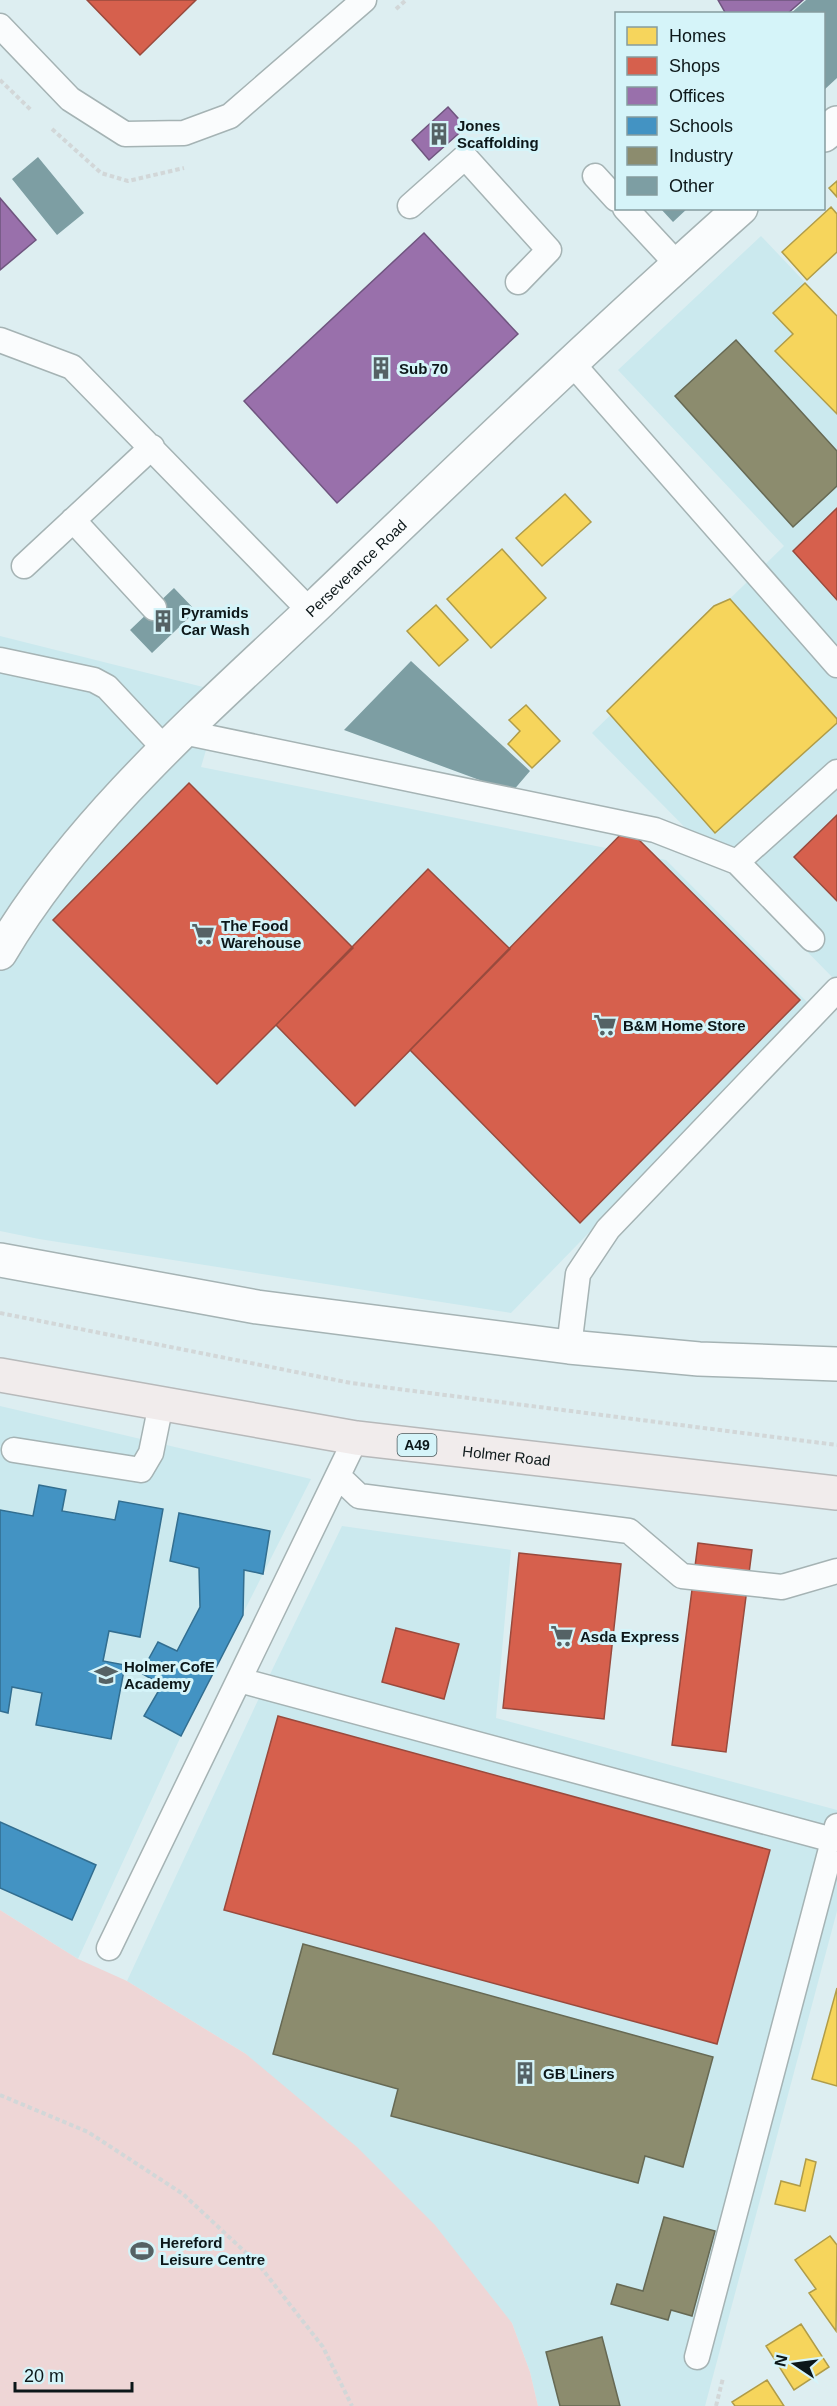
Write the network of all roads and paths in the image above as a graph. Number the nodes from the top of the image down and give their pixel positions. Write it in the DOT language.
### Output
graph roads {
  1 [pos="364,0"];
  2 [pos="0,26"];
  3 [pos="837,123"];
  4 [pos="825,134"];
  5 [pos="595,176"];
  6 [pos="615,198"];
  7 [pos="410,206"];
  8 [pos="628,210"];
  9 [pos="739,210"];
  10 [pos="678,265"];
  11 [pos="518,282"];
  12 [pos="0,340"];
  13 [pos="571,362"];
  14 [pos="152,447"];
  15 [pos="73,520"];
  16 [pos="24,566"];
  17 [pos="154,608"];
  18 [pos="310,611"];
  19 [pos="0,660"];
  20 [pos="837,665"];
  21 [pos="174,740"];
  22 [pos="837,772"];
  23 [pos="737,862"];
  24 [pos="812,939"];
  25 [pos="0,953"];
  26 [pos="837,990"];
  27 [pos="0,1260"];
  28 [pos="0,1313"];
  29 [pos="569,1347"];
  30 [pos="837,1364"];
  31 [pos="0,1375"];
  32 [pos="161,1404"];
  33 [pos="356,1438"];
  34 [pos="837,1445"];
  35 [pos="14,1450"];
  36 [pos="338,1476"];
  37 [pos="837,1493"];
  38 [pos="837,1571"];
  39 [pos="239,1680"];
  40 [pos="835,1833"];
  41 [pos="109,1947"];
  42 [pos="0,2095"];
  43 [pos="697,2357"];
  44 [pos="352,2406"];
  1 -- 2 [label="lane"];
  3 -- 4 [label="street"];
  5 -- 6 [label="lane"];
  7 -- 11 [label="lane"];
  8 -- 10 [label="lane"];
  9 -- 10 [label="street, Perseverance Road"];
  10 -- 13 [label="street, Perseverance Road"];
  12 -- 14 [label="lane"];
  13 -- 18 [label="street, Perseverance Road"];
  13 -- 20 [label="lane"];
  14 -- 15 [label="lane"];
  14 -- 18 [label="lane"];
  15 -- 16 [label="lane"];
  15 -- 17 [label="lane"];
  18 -- 21 [label="street, Perseverance Road"];
  19 -- 21 [label="lane"];
  21 -- 23 [label="lane"];
  21 -- 25 [label="street, Perseverance Road"];
  22 -- 23 [label="lane"];
  23 -- 24 [label="lane"];
  26 -- 29 [label="lane"];
  27 -- 29 [label="street"];
  28 -- 34 [label="path"];
  29 -- 30 [label="street"];
  31 -- 32 [label="highway, Holmer Road / A49"];
  32 -- 33 [label="highway, Holmer Road / A49"];
  32 -- 35 [label="lane"];
  33 -- 36 [label="lane"];
  33 -- 37 [label="highway, Holmer Road / A49"];
  36 -- 38 [label="lane"];
  36 -- 39 [label="lane"];
  39 -- 40 [label="lane"];
  39 -- 41 [label="lane"];
  40 -- 43 [label="lane"];
  42 -- 44 [label="path"];
}
